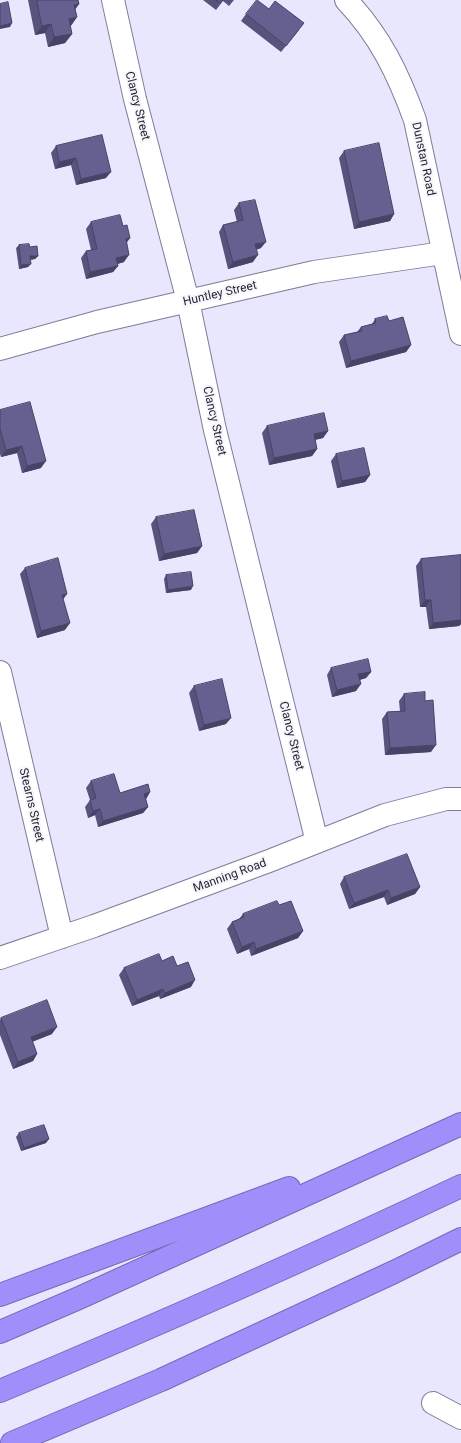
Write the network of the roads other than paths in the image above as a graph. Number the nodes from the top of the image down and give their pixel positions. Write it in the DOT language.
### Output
graph roads {
  1 [pos="113,0"];
  2 [pos="346,0"];
  3 [pos="443,253"];
  4 [pos="188,301"];
  5 [pos="461,334"];
  6 [pos="0,348"];
  7 [pos="0,672"];
  8 [pos="461,799"];
  9 [pos="317,842"];
  10 [pos="62,937"];
  11 [pos="0,958"];
  12 [pos="461,1124"];
  13 [pos="461,1186"];
  14 [pos="461,1239"];
  15 [pos="0,1295"];
  16 [pos="0,1332"];
  17 [pos="0,1391"];
  18 [pos="433,1403"];
  19 [pos="461,1418"];
  20 [pos="12,1443"];
  1 -- 4 [label="street, Clancy Street"];
  2 -- 3 [label="street, Dunstan Road"];
  3 -- 4 [label="street, Huntley Street"];
  3 -- 5 [label="street, Dunstan Road"];
  4 -- 6 [label="street, Huntley Street"];
  4 -- 9 [label="street, Clancy Street"];
  7 -- 10 [label="street, Stearns Street"];
  8 -- 9 [label="street, Manning Road"];
  9 -- 10 [label="street, Manning Road"];
  10 -- 11 [label="street, Manning Road"];
  12 -- 15 [label="highway"];
  12 -- 16 [label="highway"];
  13 -- 17 [label="highway"];
  14 -- 20 [label="highway"];
  18 -- 19 [label="street"];
}
